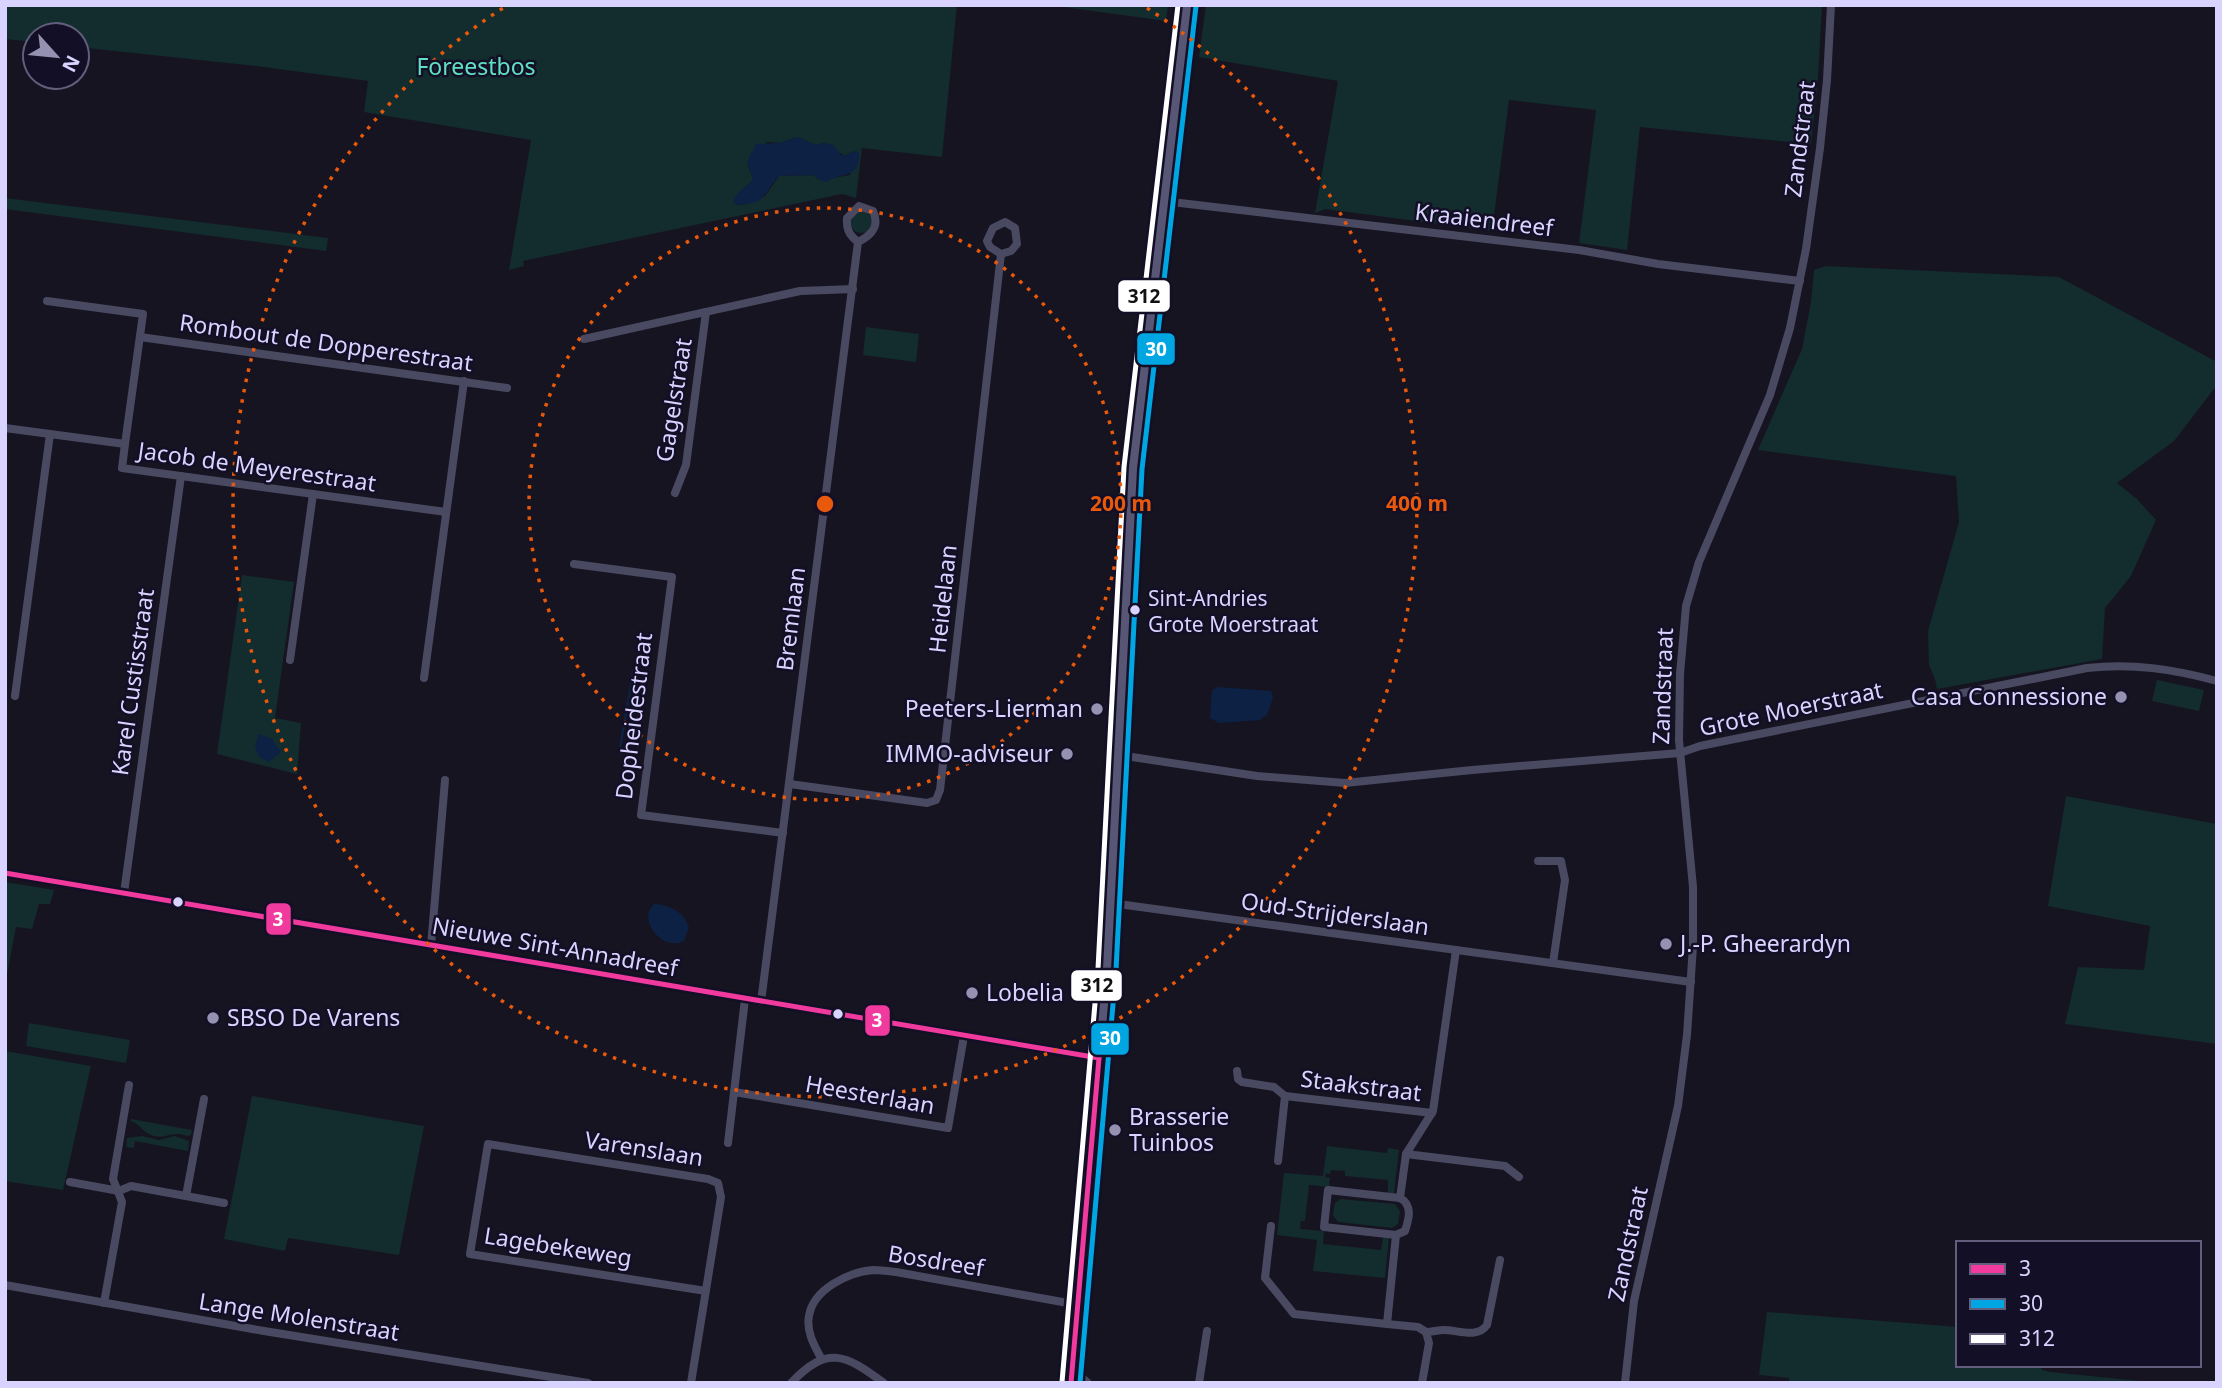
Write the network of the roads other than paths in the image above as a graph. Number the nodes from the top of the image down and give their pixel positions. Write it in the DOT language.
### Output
graph roads {
  1 [pos="1187,5"];
  2 [pos="1830,5"];
  3 [pos="1163,201"];
  4 [pos="858,242"];
  5 [pos="1001,254"];
  6 [pos="1800,281"];
  7 [pos="853,289"];
  8 [pos="47,301"];
  9 [pos="706,312"];
  10 [pos="140,337"];
  11 [pos="584,339"];
  12 [pos="464,381"];
  13 [pos="507,388"];
  14 [pos="5,428"];
  15 [pos="50,434"];
  16 [pos="125,444"];
  17 [pos="181,476"];
  18 [pos="675,493"];
  19 [pos="313,494"];
  20 [pos="446,512"];
  21 [pos="575,564"];
  22 [pos="290,660"];
  23 [pos="424,678"];
  24 [pos="2217,681"];
  25 [pos="15,696"];
  26 [pos="1680,753"];
  27 [pos="1119,755"];
  28 [pos="445,780"];
  29 [pos="790,784"];
  30 [pos="783,834"];
  31 [pos="1538,861"];
  32 [pos="5,873"];
  33 [pos="124,893"];
  34 [pos="1111,903"];
  35 [pos="431,946"];
  36 [pos="1455,950"];
  37 [pos="1553,963"];
  38 [pos="1691,982"];
  39 [pos="746,999"];
  40 [pos="761,1002"];
  41 [pos="964,1036"];
  42 [pos="1100,1058"];
  43 [pos="1237,1071"];
  44 [pos="129,1085"];
  45 [pos="734,1092"];
  46 [pos="1285,1096"];
  47 [pos="204,1099"];
  48 [pos="1432,1114"];
  49 [pos="728,1143"];
  50 [pos="488,1144"];
  51 [pos="1406,1154"];
  52 [pos="1278,1161"];
  53 [pos="1519,1177"];
  54 [pos="70,1182"];
  55 [pos="118,1191"];
  56 [pos="186,1196"];
  57 [pos="1400,1198"];
  58 [pos="224,1203"];
  59 [pos="1271,1226"];
  60 [pos="1396,1235"];
  61 [pos="1500,1260"];
  62 [pos="5,1285"];
  63 [pos="706,1291"];
  64 [pos="104,1303"];
  65 [pos="1079,1305"];
  66 [pos="1387,1324"];
  67 [pos="1208,1331"];
  68 [pos="1426,1332"];
  69 [pos="821,1358"];
  70 [pos="1072,1369"];
  71 [pos="588,1383"];
  72 [pos="691,1383"];
  73 [pos="791,1383"];
  74 [pos="884,1383"];
  75 [pos="1071,1383"];
  76 [pos="1088,1383"];
  77 [pos="1199,1383"];
  78 [pos="1422,1383"];
  79 [pos="1625,1383"];
  1 -- 3 [label="main road"];
  2 -- 6 [label="street, Zandstraat"];
  3 -- 6 [label="street, Kraaiendreef"];
  3 -- 27 [label="main road"];
  4 -- 4 [label="street, Bremlaan"];
  4 -- 7 [label="street, Bremlaan"];
  5 -- 29 [label="street, Heidelaan"];
  6 -- 26 [label="street, Zandstraat"];
  7 -- 9 [label="street, Gagelstraat"];
  7 -- 29 [label="street, Bremlaan"];
  8 -- 10 [label="street"];
  9 -- 11 [label="street, Gagelstraat"];
  9 -- 18 [label="street, Gagelstraat"];
  10 -- 12 [label="street, Rombout de Dopperestraat"];
  10 -- 16 [label="street"];
  12 -- 13 [label="street, Rombout de Dopperestraat"];
  12 -- 20 [label="street"];
  14 -- 15 [label="street, Jacob de Meyerestraat"];
  15 -- 16 [label="street, Jacob de Meyerestraat"];
  15 -- 25 [label="street"];
  16 -- 17 [label="street, Jacob de Meyerestraat"];
  17 -- 19 [label="street, Jacob de Meyerestraat"];
  17 -- 33 [label="street, Karel Custisstraat"];
  19 -- 20 [label="street, Jacob de Meyerestraat"];
  19 -- 22 [label="street"];
  20 -- 23 [label="street"];
  21 -- 30 [label="street, Dopheidestraat"];
  24 -- 26 [label="street, Grote Moerstraat"];
  26 -- 27 [label="street, Grote Moerstraat"];
  26 -- 38 [label="street, Zandstraat"];
  27 -- 34 [label="main road"];
  28 -- 35 [label="street"];
  29 -- 30 [label="street, Bremlaan"];
  30 -- 40 [label="street, Bremlaan"];
  31 -- 37 [label="street"];
  32 -- 33 [label="street, Nieuwe Sint-Annadreef"];
  33 -- 35 [label="street, Nieuwe Sint-Annadreef"];
  34 -- 36 [label="street, Oud-Strijderslaan"];
  34 -- 42 [label="main road"];
  35 -- 39 [label="street, Nieuwe Sint-Annadreef"];
  36 -- 37 [label="street, Oud-Strijderslaan"];
  36 -- 48 [label="street"];
  37 -- 38 [label="street, Oud-Strijderslaan"];
  38 -- 79 [label="street, Zandstraat"];
  39 -- 40 [label="street, Nieuwe Sint-Annadreef"];
  39 -- 45 [label="street"];
  40 -- 41 [label="street, Nieuwe Sint-Annadreef"];
  41 -- 42 [label="street, Nieuwe Sint-Annadreef"];
  41 -- 45 [label="street, Heesterlaan"];
  42 -- 65 [label="main road"];
  43 -- 46 [label="street, Staakstraat"];
  44 -- 55 [label="street"];
  45 -- 49 [label="street"];
  46 -- 48 [label="street, Staakstraat"];
  46 -- 52 [label="street, Staakstraat"];
  47 -- 56 [label="street"];
  48 -- 51 [label="street"];
  50 -- 63 [label="street, Varenslaan"];
  50 -- 63 [label="street, Lagebekeweg"];
  51 -- 53 [label="street"];
  51 -- 57 [label="street"];
  54 -- 55 [label="street"];
  55 -- 56 [label="street"];
  55 -- 64 [label="street"];
  56 -- 58 [label="street"];
  57 -- 60 [label="street"];
  57 -- 60 [label="street"];
  59 -- 66 [label="street"];
  60 -- 66 [label="street"];
  61 -- 68 [label="street"];
  62 -- 64 [label="street, Lange Molenstraat"];
  63 -- 72 [label="street, Varenslaan"];
  64 -- 71 [label="street, Lange Molenstraat"];
  65 -- 69 [label="street, Bosdreef"];
  65 -- 70 [label="main road"];
  66 -- 68 [label="street"];
  67 -- 77 [label="street"];
  68 -- 78 [label="street"];
  69 -- 73 [label="street"];
  69 -- 74 [label="street"];
  70 -- 75 [label="main road"];
  70 -- 76 [label="street"];
}
